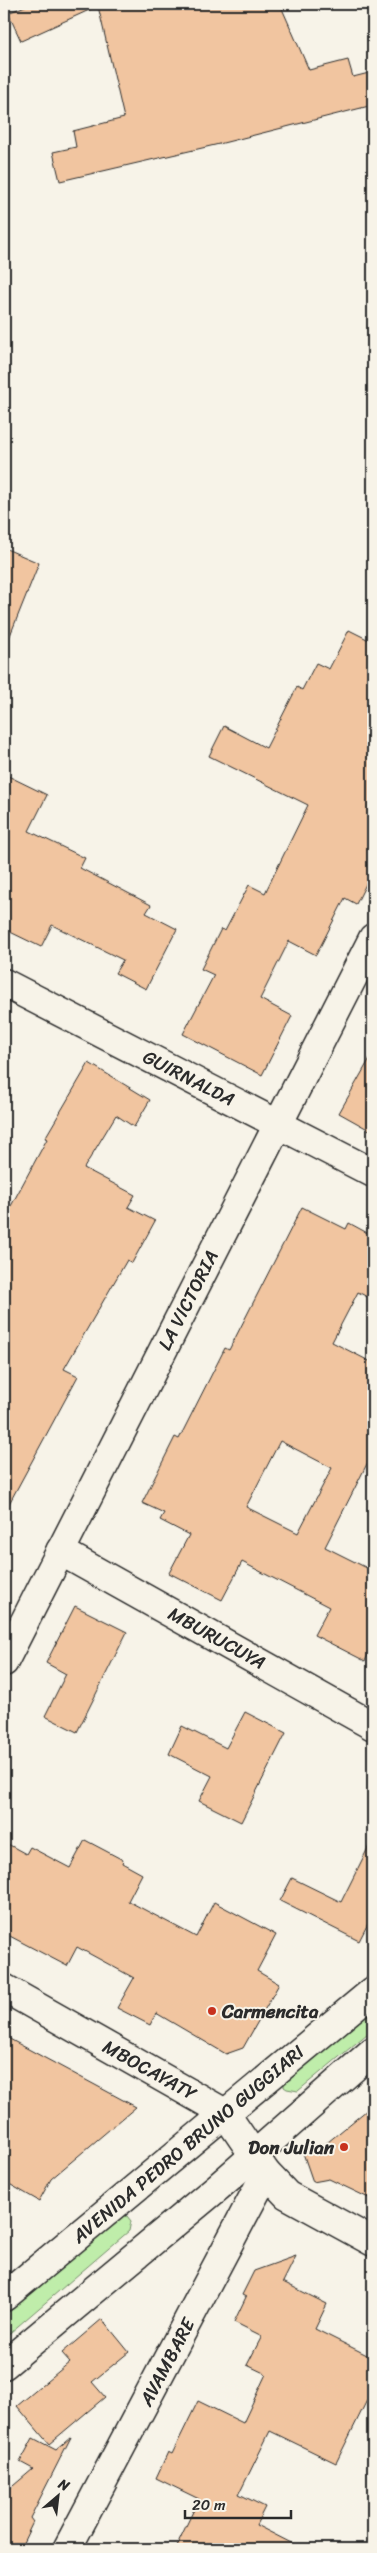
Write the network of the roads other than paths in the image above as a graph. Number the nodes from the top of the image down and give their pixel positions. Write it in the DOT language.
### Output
graph roads {
  1 [pos="373,938"];
  2 [pos="4,983"];
  3 [pos="278,1124"];
  4 [pos="373,1173"];
  5 [pos="60,1551"];
  6 [pos="4,1662"];
  7 [pos="373,1726"];
  8 [pos="4,1988"];
  9 [pos="373,1991"];
  10 [pos="373,2051"];
  11 [pos="225,2113"];
  12 [pos="260,2164"];
  13 [pos="373,2242"];
  14 [pos="4,2297"];
  15 [pos="4,2365"];
  16 [pos="67,2549"];
  1 -- 3 [label="street, LA VICTORIA"];
  2 -- 3 [label="street, GUIRNALDA"];
  3 -- 4 [label="street, GUIRNALDA"];
  3 -- 5 [label="street, LA VICTORIA"];
  5 -- 6 [label="street, LA VICTORIA"];
  5 -- 7 [label="street, MBURUCUYA"];
  8 -- 11 [label="street, MBOCAYATY"];
  9 -- 11 [label="street, AVENIDA PEDRO BRUNO GUGGIARI"];
  10 -- 12 [label="street"];
  11 -- 12 [label="street, MBOCAYATY"];
  11 -- 14 [label="street, AVENIDA PEDRO BRUNO GUGGIARI"];
  12 -- 13 [label="street, MBOCAYATY"];
  12 -- 15 [label="street"];
  12 -- 16 [label="street, AVAMBARE"];
}
